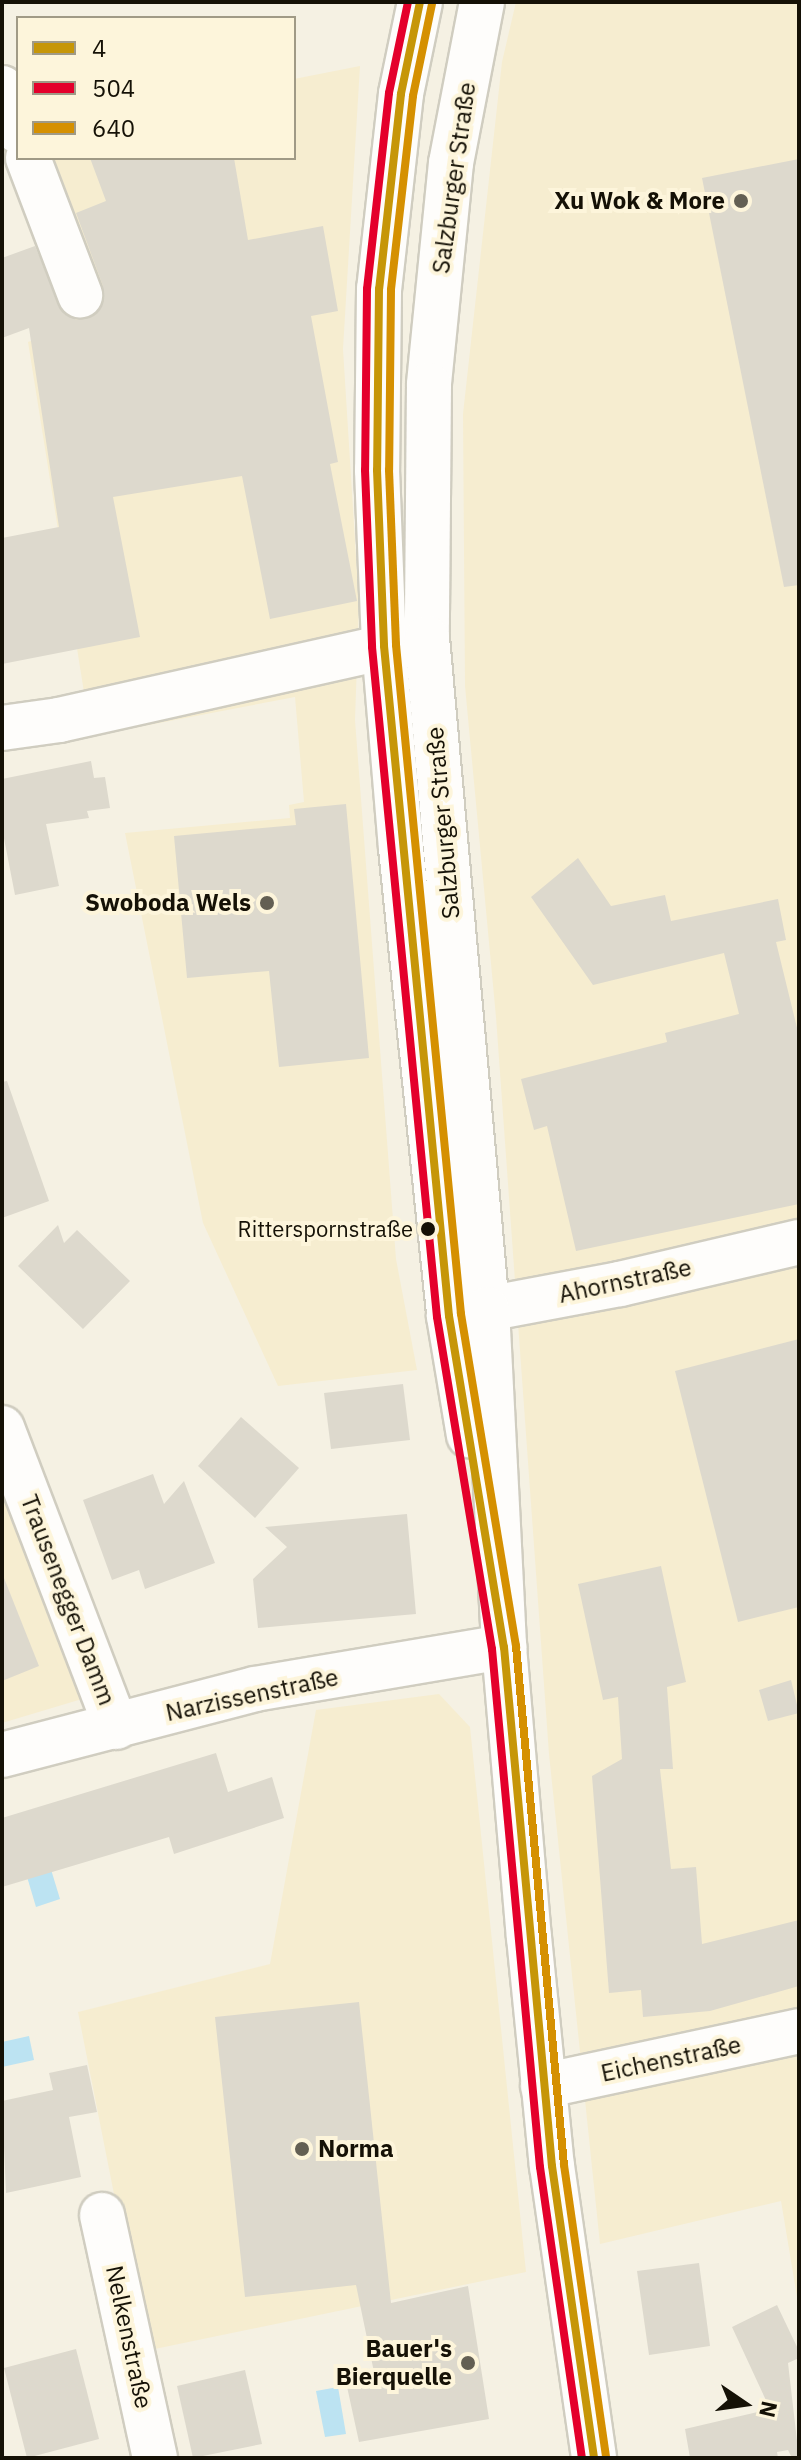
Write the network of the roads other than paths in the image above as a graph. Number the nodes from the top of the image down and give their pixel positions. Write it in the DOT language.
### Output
graph roads {
  1 [pos="420,2"];
  2 [pos="482,2"];
  3 [pos="2,88"];
  4 [pos="16,126"];
  5 [pos="29,160"];
  6 [pos="80,295"];
  7 [pos="427,638"];
  8 [pos="384,646"];
  9 [pos="2,728"];
  10 [pos="799,1242"];
  11 [pos="468,1313"];
  12 [pos="2,1428"];
  13 [pos="504,1647"];
  14 [pos="116,1727"];
  15 [pos="2,1755"];
  16 [pos="799,2031"];
  17 [pos="543,2086"];
  18 [pos="102,2215"];
  19 [pos="155,2458"];
  20 [pos="594,2458"];
  1 -- 8 [label="main road, Salzburger Straße"];
  2 -- 7 [label="main road, Salzburger Straße"];
  3 -- 4 [label="main road"];
  5 -- 6 [label="main road"];
  7 -- 8 [label="main road"];
  7 -- 11 [label="main road, Salzburger Straße"];
  8 -- 9 [label="main road"];
  8 -- 11 [label="main road, Salzburger Straße"];
  10 -- 11 [label="main road, Ahornstraße"];
  11 -- 13 [label="main road, Salzburger Straße"];
  12 -- 14 [label="main road, Trausenegger Damm"];
  13 -- 14 [label="main road, Narzissenstraße"];
  13 -- 17 [label="main road, Salzburger Straße"];
  14 -- 15 [label="main road, Narzissenstraße"];
  16 -- 17 [label="main road, Eichenstraße"];
  17 -- 20 [label="main road, Salzburger Straße"];
  18 -- 19 [label="main road, Nelkenstraße"];
}
